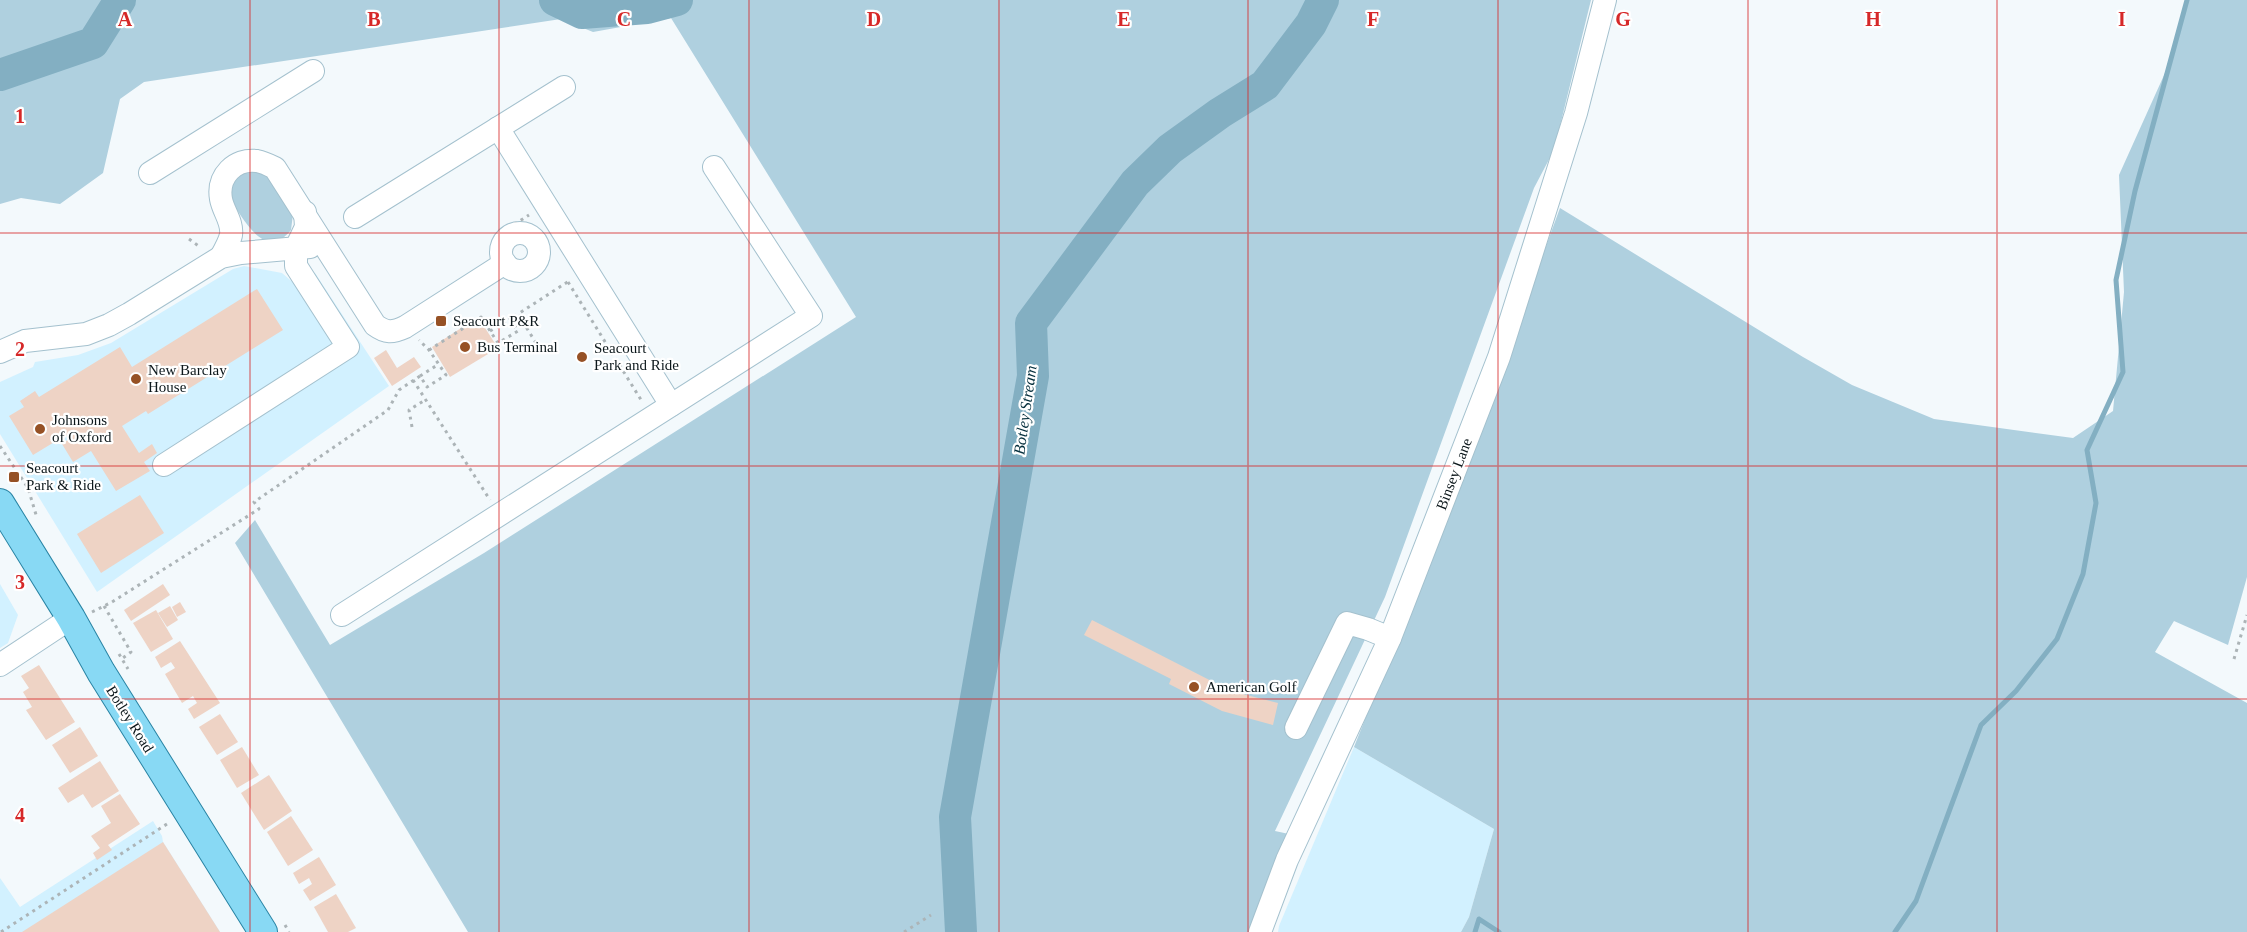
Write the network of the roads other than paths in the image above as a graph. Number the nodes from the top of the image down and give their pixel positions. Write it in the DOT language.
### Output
graph roads {
  1 [pos="1605,0"];
  2 [pos="313,71"];
  3 [pos="564,87"];
  4 [pos="498,128"];
  5 [pos="216,131"];
  6 [pos="237,164"];
  7 [pos="714,167"];
  8 [pos="150,173"];
  9 [pos="305,213"];
  10 [pos="355,218"];
  11 [pos="296,248"];
  12 [pos="221,257"];
  13 [pos="332,258"];
  14 [pos="505,263"];
  15 [pos="0,352"];
  16 [pos="671,405"];
  17 [pos="164,465"];
  18 [pos="0,503"];
  19 [pos="342,615"];
  20 [pos="71,618"];
  21 [pos="1390,638"];
  22 [pos="0,665"];
  23 [pos="1296,728"];
  24 [pos="263,932"];
  25 [pos="1260,932"];
  1 -- 21 [label="street, Binsey Lane"];
  2 -- 5 [label="street"];
  3 -- 4 [label="street"];
  4 -- 10 [label="street"];
  4 -- 16 [label="street"];
  5 -- 6 [label="street"];
  5 -- 8 [label="street"];
  6 -- 9 [label="street"];
  6 -- 12 [label="street"];
  7 -- 16 [label="street"];
  9 -- 11 [label="street"];
  9 -- 13 [label="street"];
  11 -- 12 [label="street"];
  11 -- 13 [label="street"];
  11 -- 17 [label="street"];
  12 -- 15 [label="street"];
  13 -- 14 [label="street"];
  14 -- 14 [label="street"];
  16 -- 19 [label="street"];
  18 -- 20 [label="main road, Botley Road"];
  20 -- 22 [label="street"];
  20 -- 24 [label="main road, Botley Road"];
  21 -- 23 [label="street"];
  21 -- 25 [label="street, Binsey Lane"];
}
